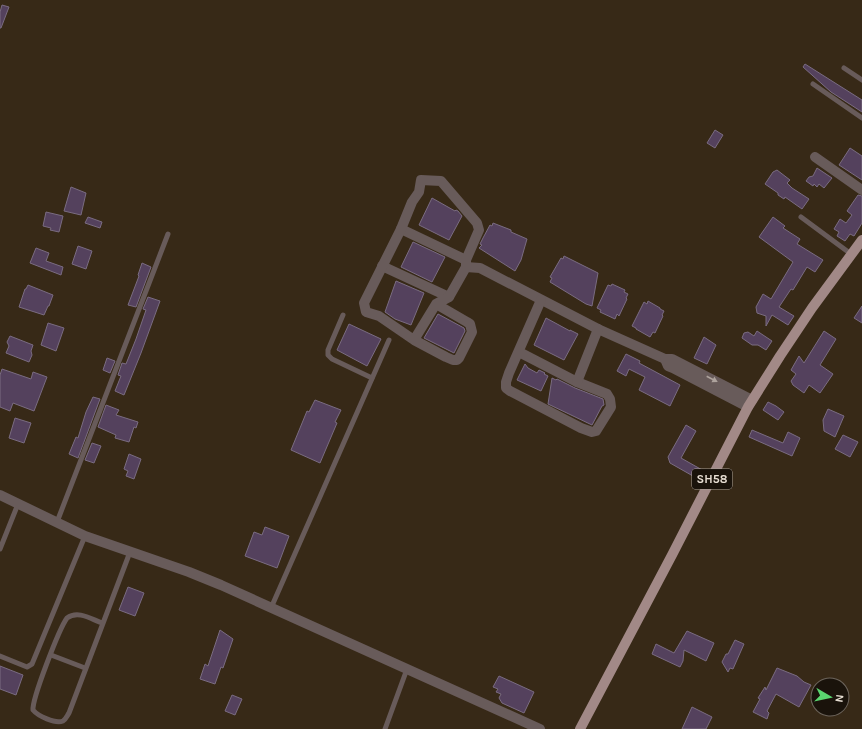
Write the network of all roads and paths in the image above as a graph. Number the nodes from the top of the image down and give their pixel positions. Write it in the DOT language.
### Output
graph roads {
  1 [pos="844,68"];
  2 [pos="862,80"];
  3 [pos="813,84"];
  4 [pos="862,118"];
  5 [pos="815,157"];
  6 [pos="862,190"];
  7 [pos="801,217"];
  8 [pos="401,229"];
  9 [pos="168,234"];
  10 [pos="862,240"];
  11 [pos="851,254"];
  12 [pos="466,263"];
  13 [pos="382,266"];
  14 [pos="449,297"];
  15 [pos="541,300"];
  16 [pos="436,304"];
  17 [pos="343,315"];
  18 [pos="598,329"];
  19 [pos="389,340"];
  20 [pos="414,340"];
  21 [pos="519,352"];
  22 [pos="372,378"];
  23 [pos="577,382"];
  24 [pos="750,403"];
  25 [pos="0,495"];
  26 [pos="18,504"];
  27 [pos="57,523"];
  28 [pos="85,536"];
  29 [pos="0,549"];
  30 [pos="130,552"];
  31 [pos="271,608"];
  32 [pos="102,623"];
  33 [pos="51,655"];
  34 [pos="0,656"];
  35 [pos="85,668"];
  36 [pos="407,669"];
  37 [pos="385,729"];
  38 [pos="540,729"];
  39 [pos="580,729"];
  1 -- 2 [label="lane"];
  3 -- 4 [label="lane"];
  5 -- 6 [label="street"];
  7 -- 11 [label="lane"];
  8 -- 12 [label="street"];
  8 -- 12 [label="street"];
  8 -- 13 [label="street"];
  9 -- 27 [label="lane"];
  10 -- 11 [label="main road, SH58"];
  11 -- 24 [label="main road, SH58"];
  12 -- 14 [label="street"];
  12 -- 15 [label="street"];
  13 -- 14 [label="street"];
  13 -- 20 [label="street"];
  14 -- 16 [label="street"];
  15 -- 18 [label="street"];
  15 -- 21 [label="street"];
  16 -- 20 [label="street"];
  16 -- 20 [label="street"];
  17 -- 22 [label="lane"];
  18 -- 23 [label="street"];
  18 -- 24 [label="street"];
  19 -- 22 [label="lane"];
  21 -- 23 [label="street"];
  21 -- 23 [label="street"];
  22 -- 31 [label="lane"];
  24 -- 39 [label="main road, SH58"];
  25 -- 26 [label="street"];
  26 -- 27 [label="street"];
  26 -- 29 [label="lane"];
  27 -- 28 [label="street"];
  28 -- 30 [label="street"];
  28 -- 34 [label="lane"];
  30 -- 31 [label="street"];
  30 -- 32 [label="lane"];
  31 -- 36 [label="street"];
  32 -- 33 [label="lane"];
  32 -- 35 [label="lane"];
  33 -- 35 [label="lane"];
  33 -- 35 [label="lane"];
  36 -- 37 [label="lane"];
  36 -- 38 [label="street"];
}
